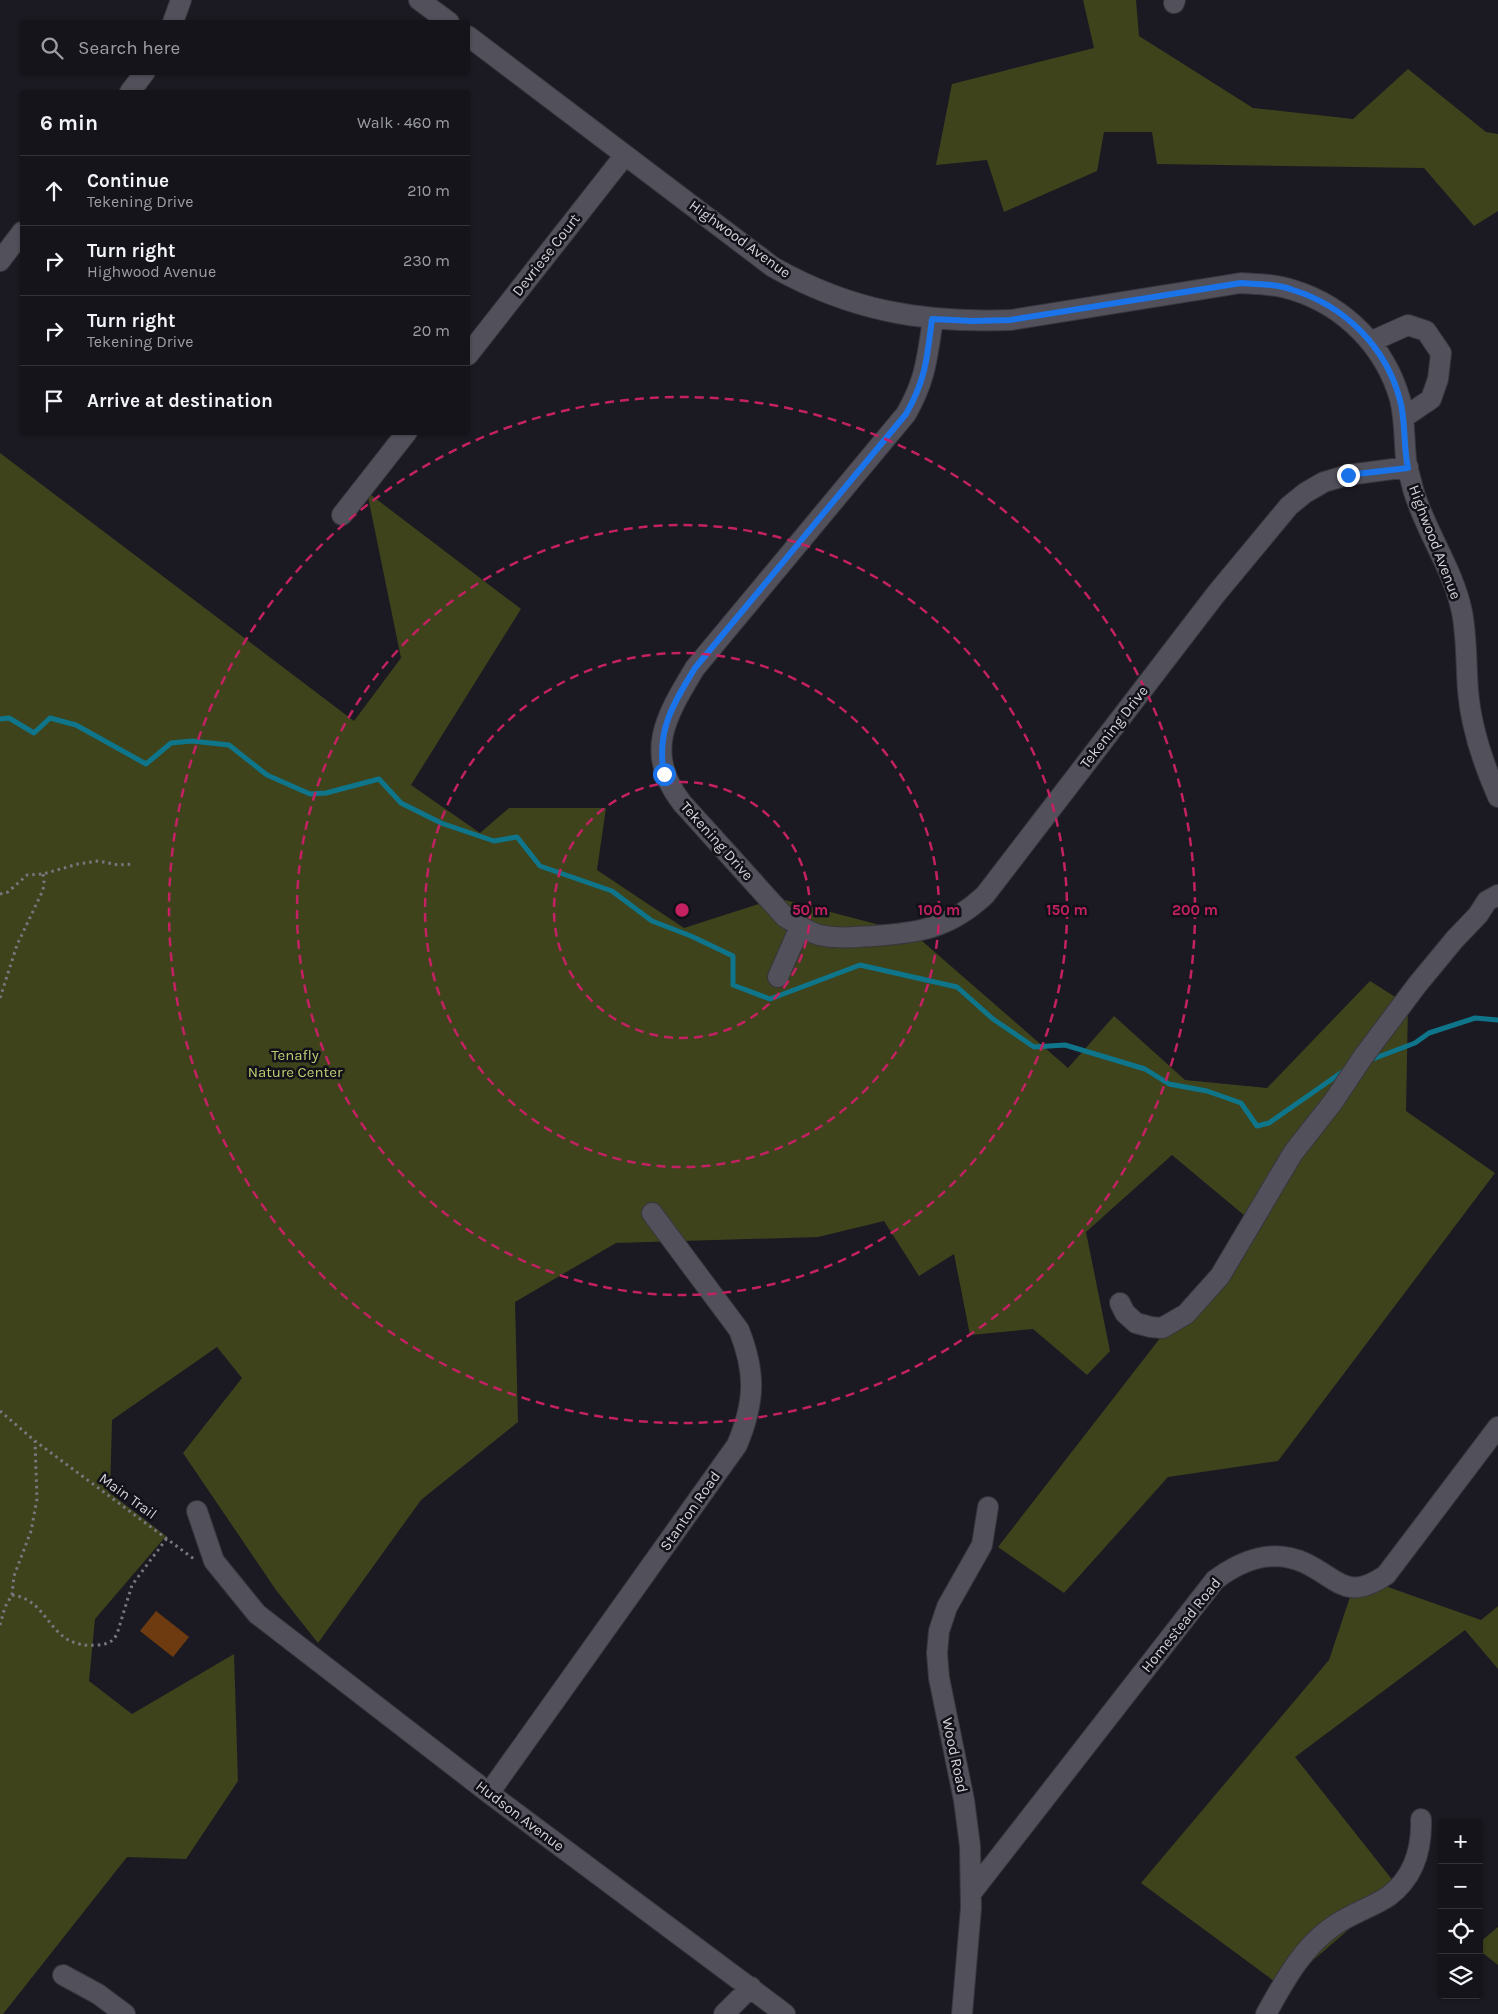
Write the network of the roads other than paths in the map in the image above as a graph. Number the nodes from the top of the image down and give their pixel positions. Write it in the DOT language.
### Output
graph roads {
  1 [pos="181,0"];
  2 [pos="419,0"];
  3 [pos="174,20"];
  4 [pos="446,20"];
  5 [pos="470,38"];
  6 [pos="143,75"];
  7 [pos="132,90"];
  8 [pos="625,155"];
  9 [pos="20,235"];
  10 [pos="0,261"];
  11 [pos="932,319"];
  12 [pos="1370,342"];
  13 [pos="470,352"];
  14 [pos="1403,418"];
  15 [pos="405,435"];
  16 [pos="1408,468"];
  17 [pos="342,515"];
  18 [pos="1498,796"];
  19 [pos="1498,895"];
  20 [pos="800,927"];
  21 [pos="778,977"];
  22 [pos="652,1213"];
  23 [pos="1120,1303"];
  24 [pos="1498,1427"];
  25 [pos="988,1507"];
  26 [pos="197,1511"];
  27 [pos="488,1793"];
  28 [pos="1421,1819"];
  29 [pos="972,1892"];
  30 [pos="62,1975"];
  31 [pos="751,1988"];
  32 [pos="125,2014"];
  33 [pos="724,2014"];
  34 [pos="785,2014"];
  35 [pos="962,2014"];
  36 [pos="1266,2014"];
  1 -- 3 [label="street"];
  2 -- 4 [label="street"];
  5 -- 8 [label="street, Highwood Avenue"];
  6 -- 7 [label="street"];
  8 -- 11 [label="street, Highwood Avenue"];
  8 -- 13 [label="street, Devriese Court"];
  9 -- 10 [label="street"];
  11 -- 12 [label="street, Highwood Avenue"];
  11 -- 20 [label="street, Tekening Drive"];
  12 -- 14 [label="street, Highwood Avenue"];
  12 -- 14 [label="street"];
  14 -- 16 [label="street, Highwood Avenue"];
  15 -- 17 [label="street"];
  16 -- 18 [label="street, Highwood Avenue"];
  16 -- 20 [label="street, Tekening Drive"];
  19 -- 23 [label="street"];
  20 -- 21 [label="street"];
  22 -- 27 [label="street, Stanton Road"];
  24 -- 29 [label="street, Homestead Road"];
  25 -- 29 [label="street, Wood Road"];
  26 -- 27 [label="street, Hudson Avenue"];
  27 -- 31 [label="street, Hudson Avenue"];
  28 -- 36 [label="street"];
  29 -- 35 [label="street, Wood Road"];
  30 -- 32 [label="street"];
  31 -- 33 [label="street"];
  31 -- 34 [label="street, Hudson Avenue"];
}
